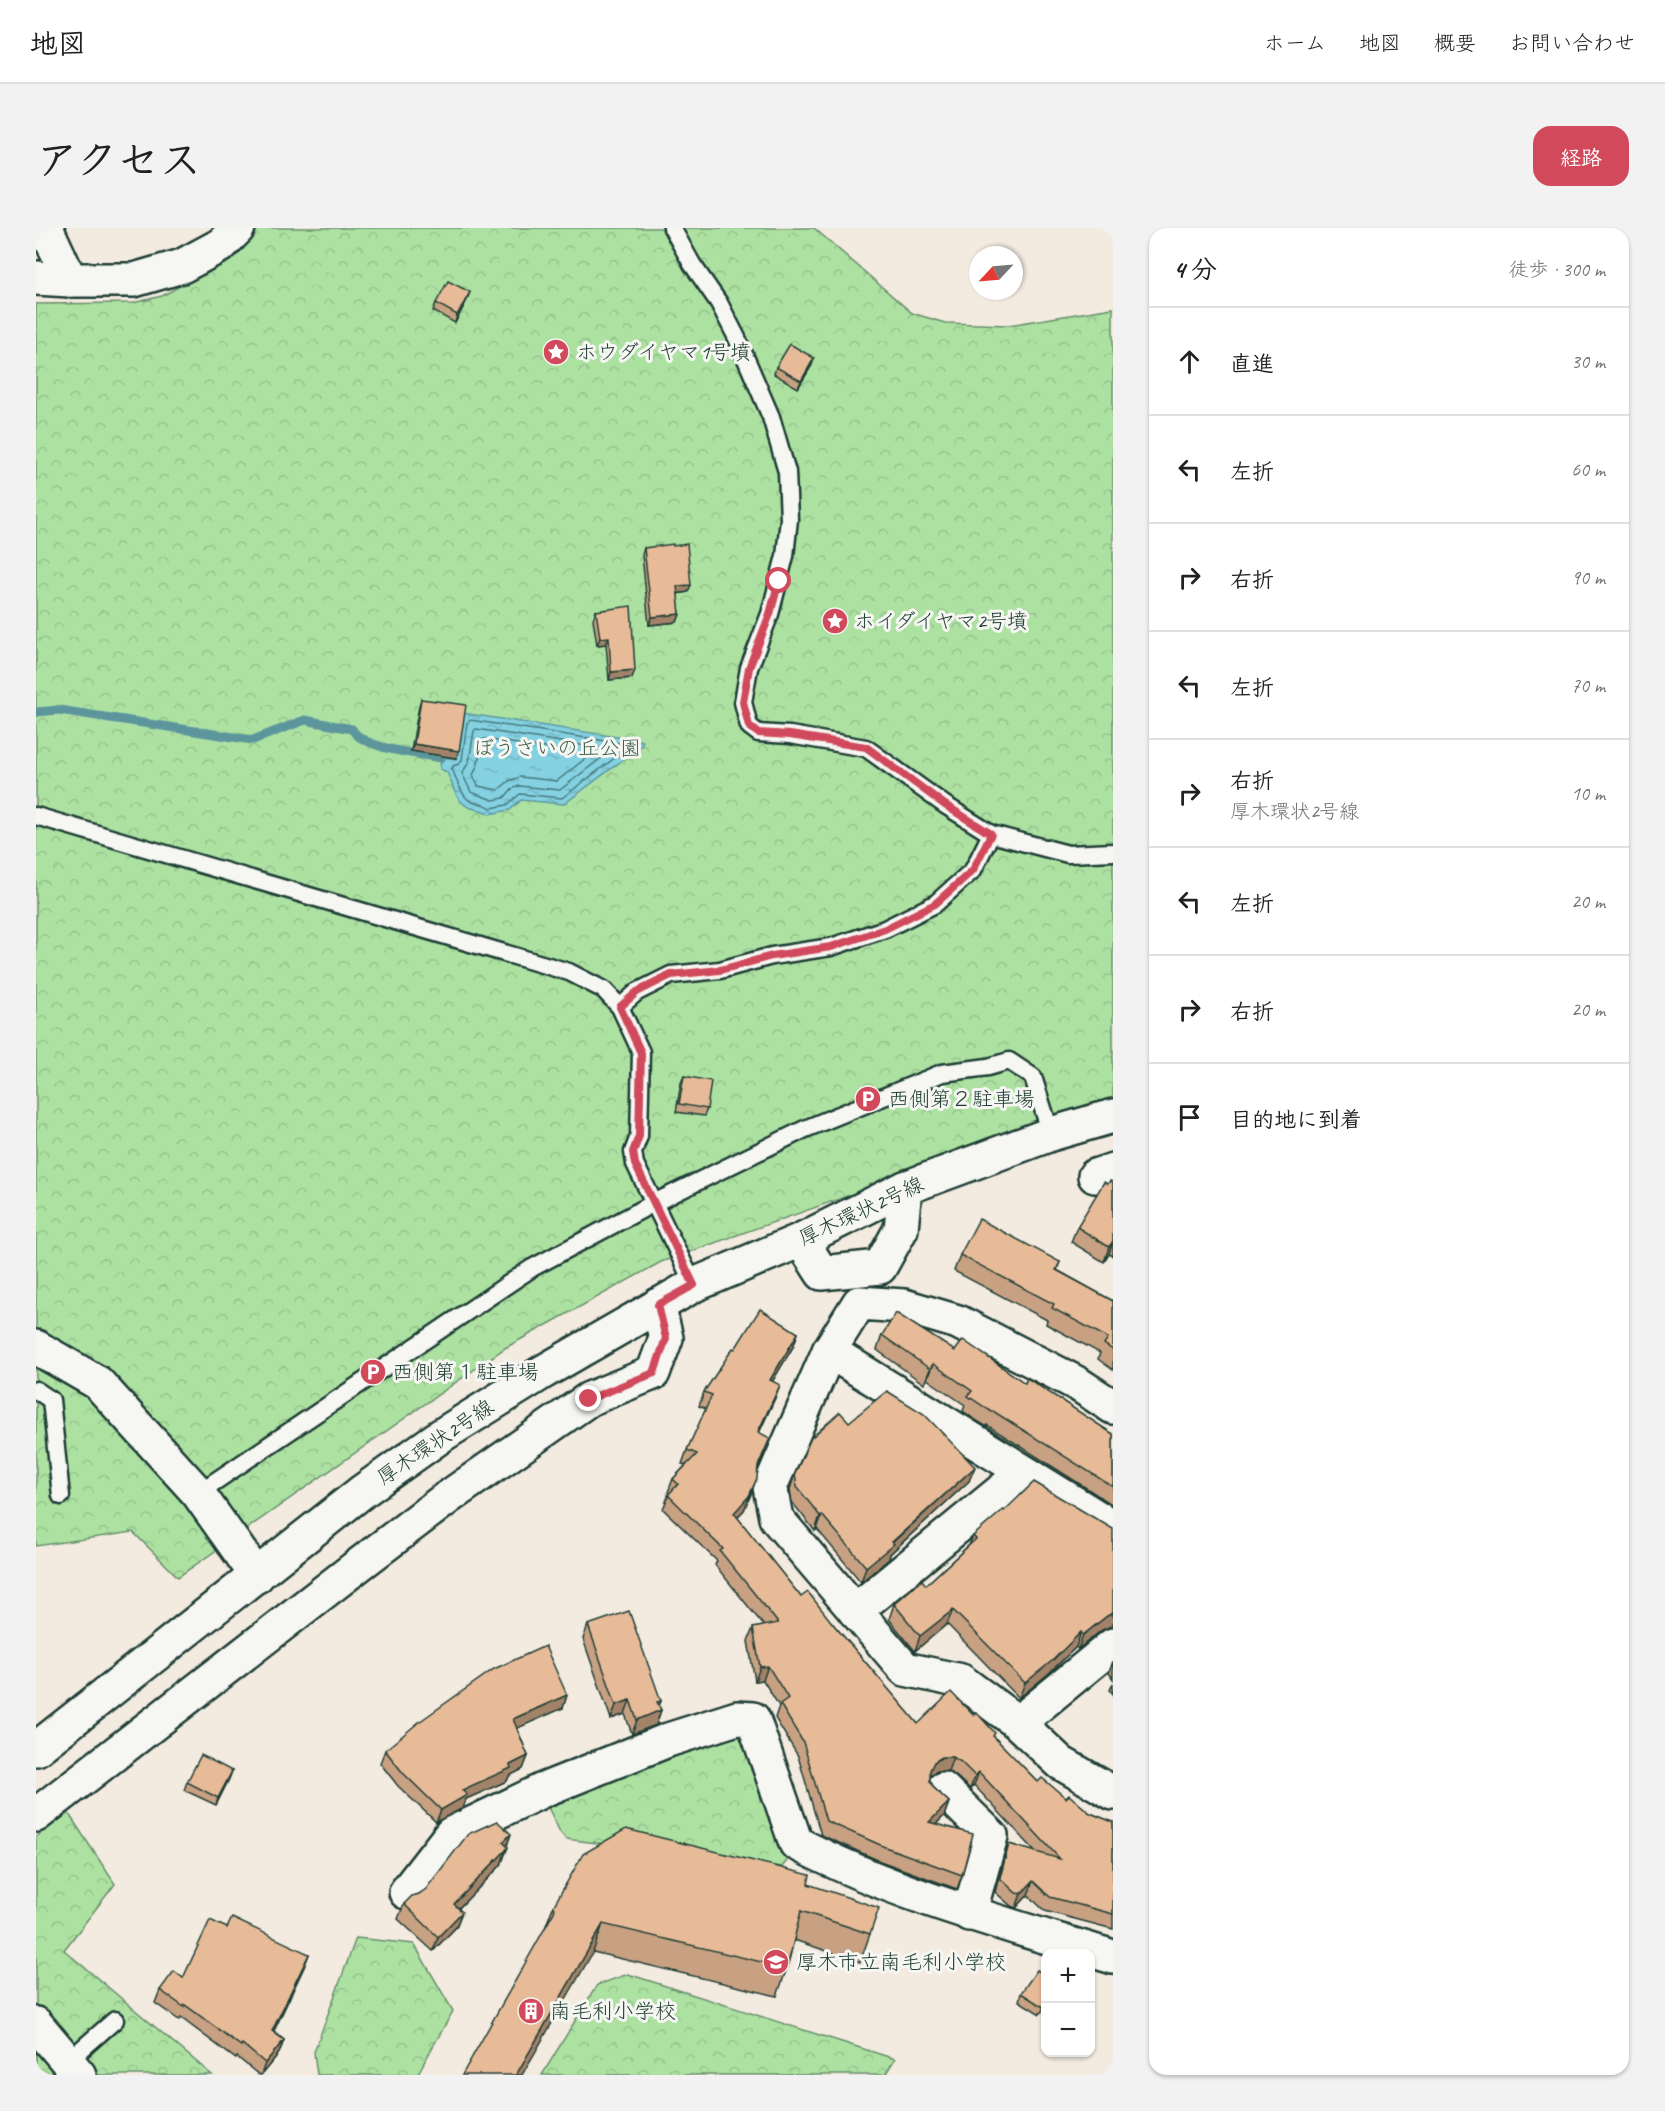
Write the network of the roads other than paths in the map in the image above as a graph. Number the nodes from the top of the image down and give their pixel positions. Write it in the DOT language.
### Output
graph roads {
  1 [pos="46,228"];
  2 [pos="238,228"];
  3 [pos="672,228"];
  4 [pos="36,278"];
  5 [pos="70,280"];
  6 [pos="36,816"];
  7 [pos="991,834"];
  8 [pos="1113,852"];
  9 [pos="620,1007"];
  10 [pos="1113,1116"];
  11 [pos="1051,1134"];
  12 [pos="905,1188"];
  13 [pos="654,1203"];
  14 [pos="801,1240"];
  15 [pos="694,1285"];
  16 [pos="658,1305"];
  17 [pos="36,1347"];
  18 [pos="829,1351"];
  19 [pos="36,1390"];
  20 [pos="1113,1407"];
  21 [pos="1023,1473"];
  22 [pos="198,1493"];
  23 [pos="61,1496"];
  24 [pos="1113,1527"];
  25 [pos="257,1576"];
  26 [pos="855,1611"];
  27 [pos="1113,1645"];
  28 [pos="1018,1724"];
  29 [pos="36,1749"];
  30 [pos="943,1789"];
  31 [pos="1113,1793"];
  32 [pos="36,1815"];
  33 [pos="406,1892"];
  34 [pos="969,1914"];
  35 [pos="1113,1957"];
  36 [pos="115,2020"];
  37 [pos="36,2024"];
  38 [pos="73,2068"];
  1 -- 5 [label="street"];
  2 -- 5 [label="street"];
  3 -- 7 [label="lane"];
  4 -- 5 [label="street"];
  6 -- 9 [label="lane"];
  7 -- 8 [label="lane"];
  7 -- 9 [label="lane"];
  9 -- 13 [label="lane"];
  10 -- 11 [label="street, 厚木環状2号線"];
  11 -- 12 [label="street, 厚木環状2号線"];
  11 -- 13 [label="lane"];
  12 -- 14 [label="street, 厚木環状2号線"];
  12 -- 14 [label="street"];
  13 -- 15 [label="lane"];
  13 -- 22 [label="lane"];
  14 -- 15 [label="street, 厚木環状2号線"];
  15 -- 16 [label="street, 厚木環状2号線"];
  16 -- 25 [label="street, 厚木環状2号線"];
  16 -- 32 [label="street"];
  17 -- 22 [label="street"];
  18 -- 20 [label="street"];
  18 -- 21 [label="street"];
  18 -- 26 [label="street"];
  19 -- 23 [label="lane"];
  21 -- 24 [label="street"];
  21 -- 26 [label="street"];
  22 -- 25 [label="street"];
  25 -- 29 [label="street, 厚木環状2号線"];
  26 -- 28 [label="street"];
  27 -- 28 [label="street"];
  28 -- 31 [label="street"];
  30 -- 34 [label="street"];
  33 -- 34 [label="street"];
  34 -- 35 [label="street"];
  36 -- 38 [label="lane"];
  37 -- 38 [label="street"];
}
